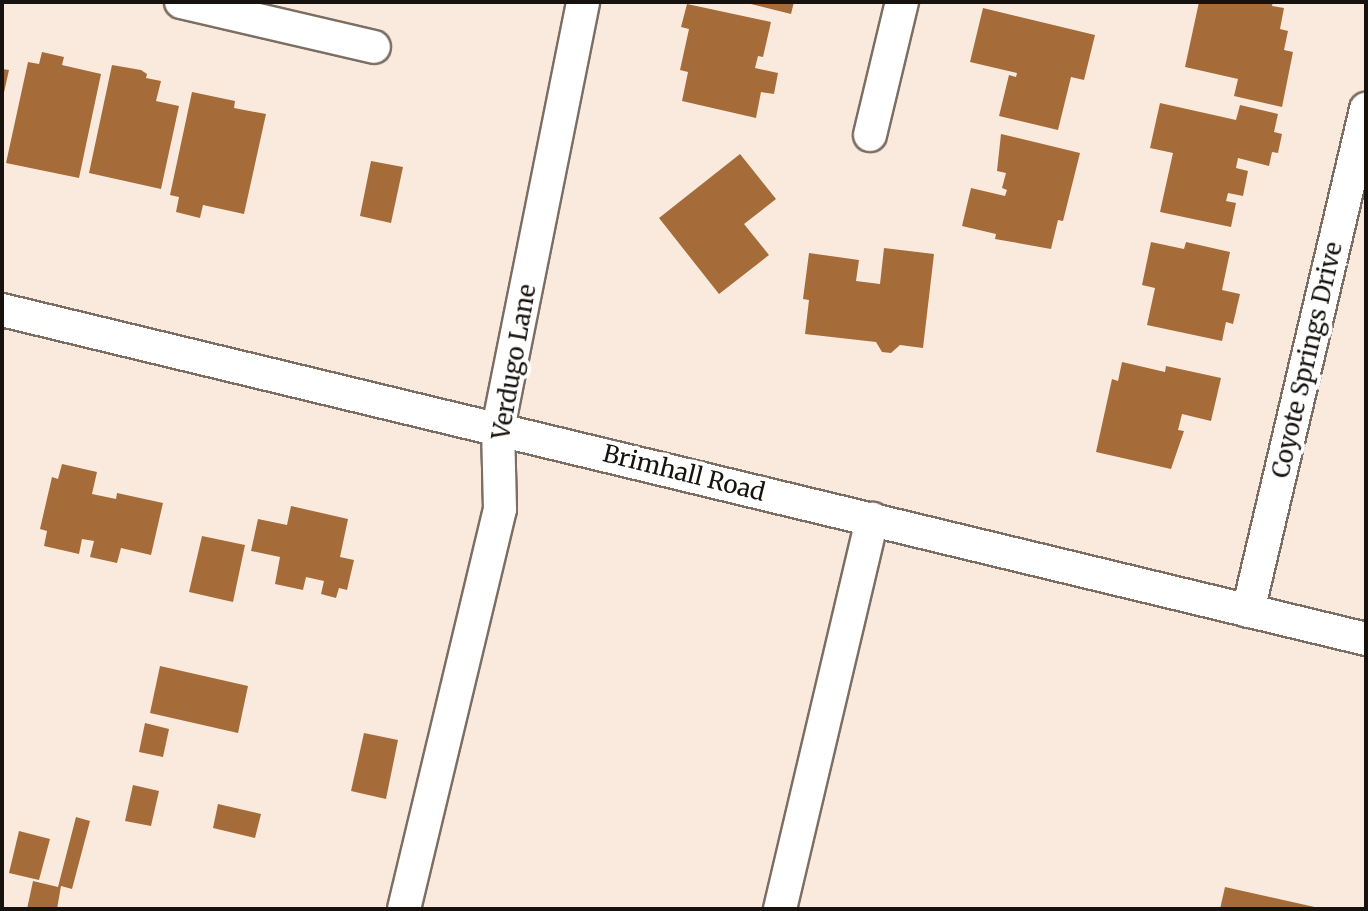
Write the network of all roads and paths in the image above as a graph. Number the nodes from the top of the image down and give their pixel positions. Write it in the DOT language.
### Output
graph roads {
  1 [pos="181,2"];
  2 [pos="583,2"];
  3 [pos="902,2"];
  4 [pos="374,47"];
  5 [pos="1366,109"];
  6 [pos="870,135"];
  7 [pos="2,310"];
  8 [pos="498,428"];
  9 [pos="872,519"];
  10 [pos="1248,611"];
  11 [pos="1366,639"];
  12 [pos="404,909"];
  13 [pos="780,909"];
  1 -- 4 [label="street"];
  2 -- 8 [label="street, Verdugo Lane"];
  3 -- 6 [label="street"];
  5 -- 10 [label="street, Coyote Springs Drive"];
  7 -- 8 [label="street, Brimhall Road"];
  8 -- 9 [label="street, Brimhall Road"];
  8 -- 12 [label="street, Verdugo Lane"];
  9 -- 10 [label="street, Brimhall Road"];
  9 -- 13 [label="street"];
  10 -- 11 [label="street, Brimhall Road"];
}
